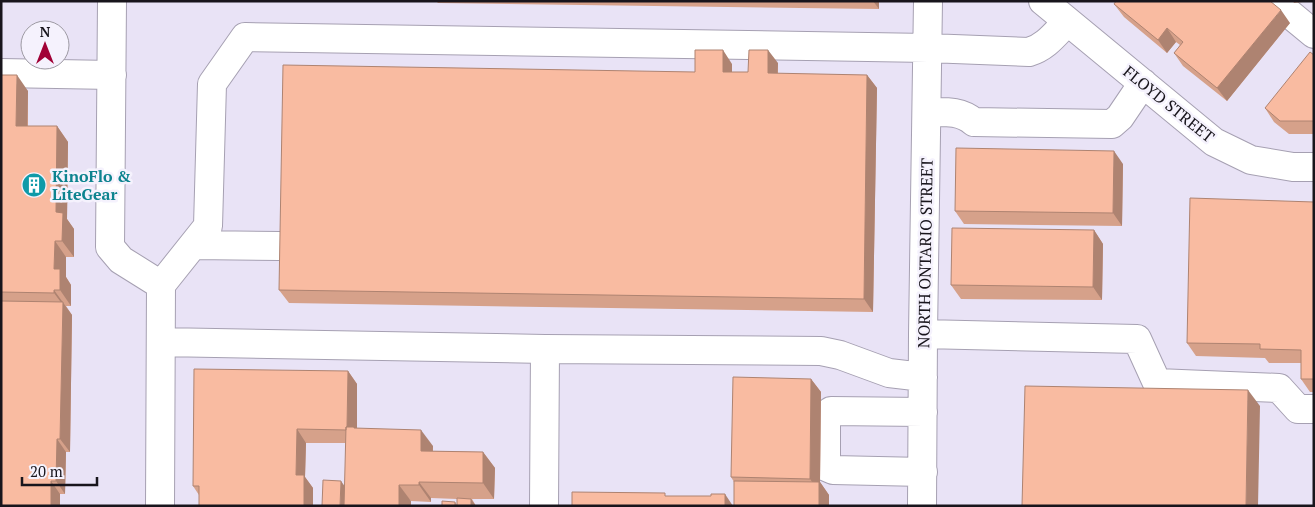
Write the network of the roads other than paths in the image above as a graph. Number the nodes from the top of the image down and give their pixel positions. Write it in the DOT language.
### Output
graph roads {
  1 [pos="112,1"];
  2 [pos="928,1"];
  3 [pos="1043,1"];
  4 [pos="1274,1"];
  5 [pos="1067,22"];
  6 [pos="1314,34"];
  7 [pos="928,48"];
  8 [pos="1,72"];
  9 [pos="112,75"];
  10 [pos="1143,83"];
  11 [pos="927,112"];
  12 [pos="1314,167"];
  13 [pos="194,245"];
  14 [pos="280,246"];
  15 [pos="161,285"];
  16 [pos="923,334"];
  17 [pos="161,342"];
  18 [pos="545,349"];
  19 [pos="923,377"];
  20 [pos="1314,409"];
  21 [pos="923,412"];
  22 [pos="923,472"];
  23 [pos="160,506"];
  24 [pos="544,506"];
  25 [pos="922,506"];
  1 -- 9 [label="street"];
  2 -- 7 [label="street, NORTH ONTARIO STREET"];
  3 -- 5 [label="street, FLOYD STREET"];
  4 -- 6 [label="street"];
  5 -- 7 [label="street"];
  5 -- 10 [label="street, FLOYD STREET"];
  7 -- 11 [label="street, NORTH ONTARIO STREET"];
  7 -- 13 [label="street"];
  8 -- 9 [label="street"];
  9 -- 15 [label="street"];
  10 -- 11 [label="street"];
  10 -- 12 [label="street, FLOYD STREET"];
  11 -- 16 [label="street, NORTH ONTARIO STREET"];
  13 -- 14 [label="street"];
  13 -- 15 [label="street"];
  15 -- 17 [label="street"];
  16 -- 19 [label="street, NORTH ONTARIO STREET"];
  16 -- 20 [label="street"];
  17 -- 18 [label="street"];
  17 -- 23 [label="street"];
  18 -- 19 [label="street"];
  18 -- 24 [label="street"];
  19 -- 21 [label="street, NORTH ONTARIO STREET"];
  21 -- 22 [label="street, NORTH ONTARIO STREET"];
  21 -- 22 [label="street"];
  22 -- 25 [label="street, NORTH ONTARIO STREET"];
}
